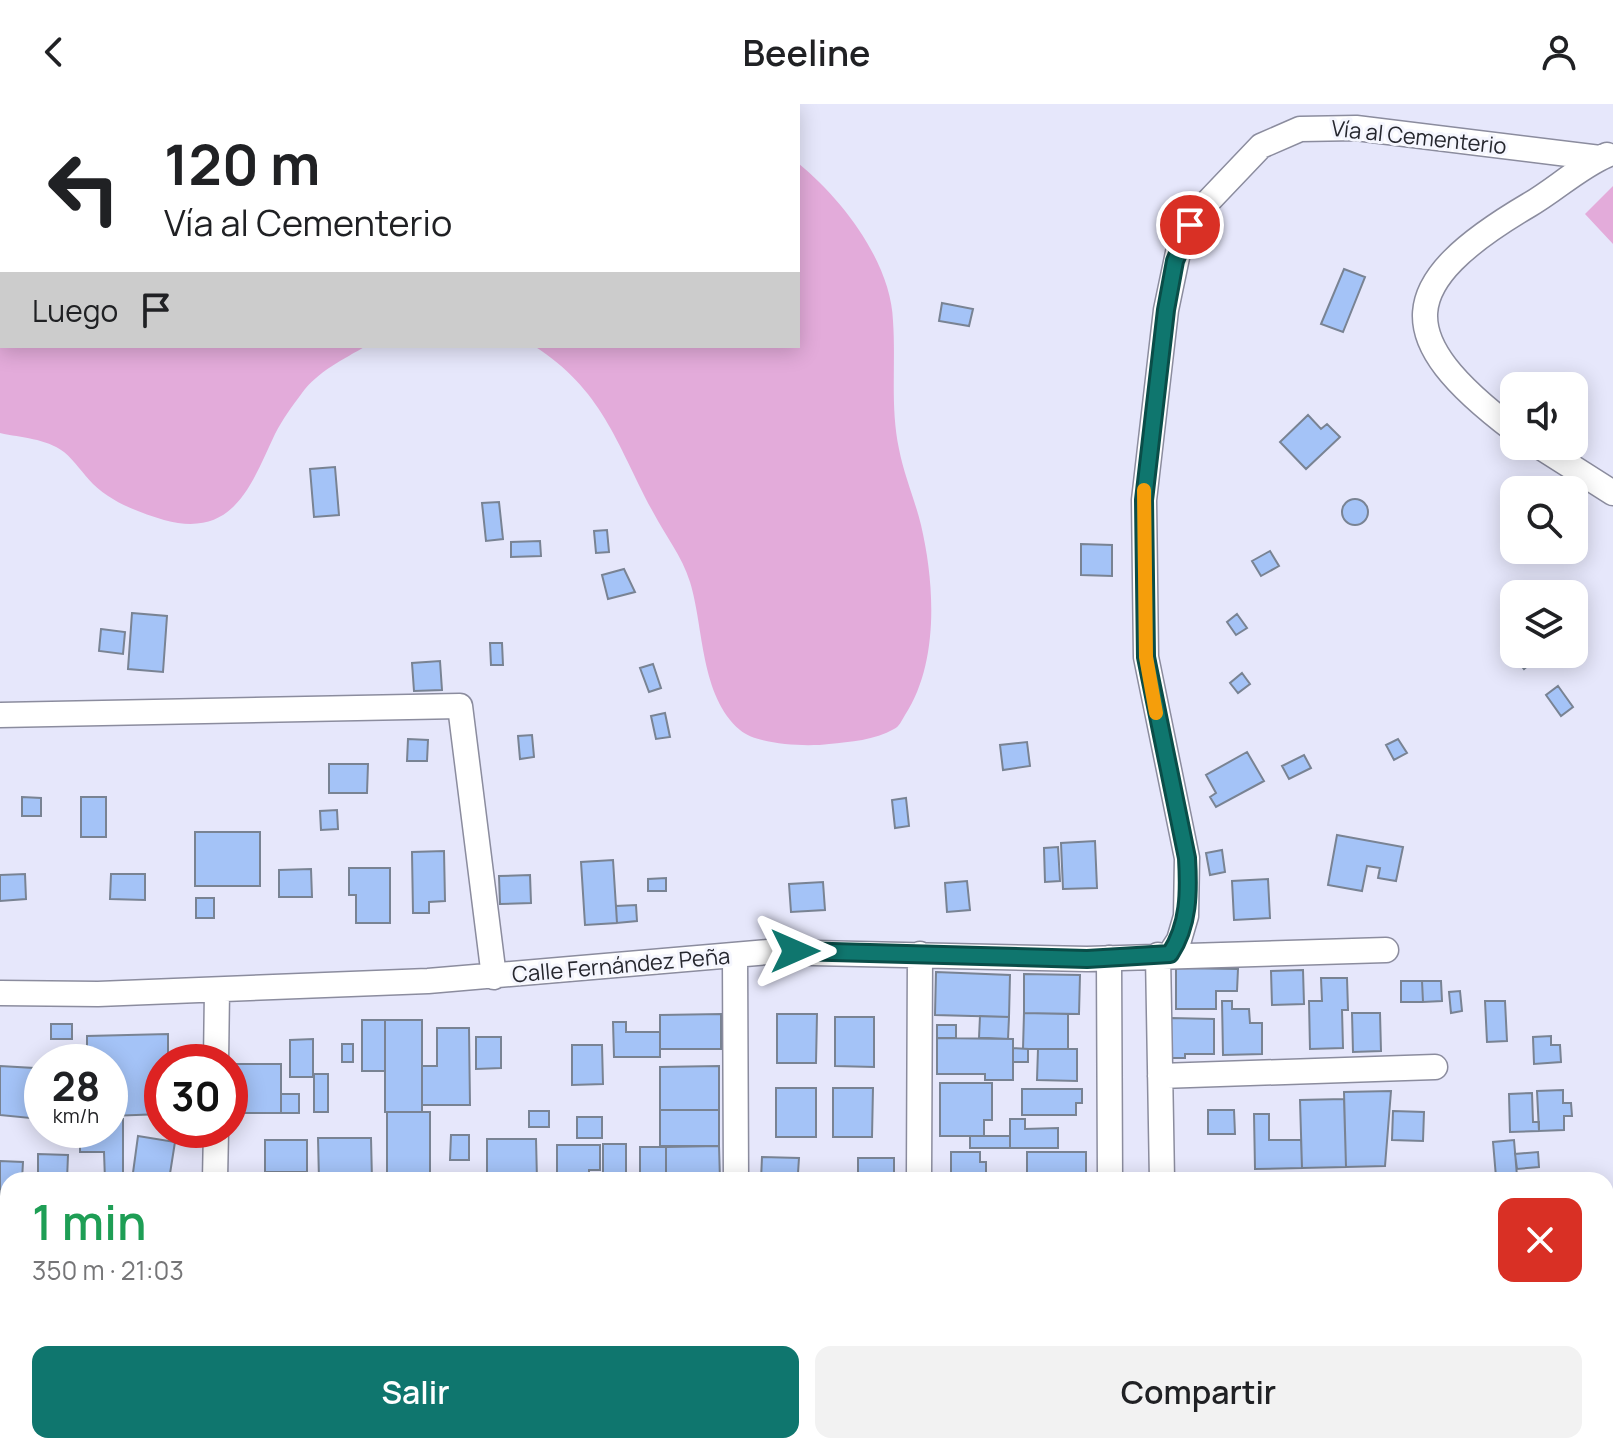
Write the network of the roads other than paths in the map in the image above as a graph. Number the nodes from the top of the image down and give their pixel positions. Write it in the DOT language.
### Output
graph roads {
  1 [pos="1606,156"];
  2 [pos="1500,419"];
  3 [pos="1561,460"];
  4 [pos="1613,493"];
  5 [pos="0,715"];
  6 [pos="1386,950"];
  7 [pos="920,954"];
  8 [pos="735,955"];
  9 [pos="1164,955"];
  10 [pos="1109,958"];
  11 [pos="494,977"];
  12 [pos="217,990"];
  13 [pos="0,993"];
  14 [pos="216,1044"];
  15 [pos="1435,1067"];
  16 [pos="1160,1076"];
  17 [pos="216,1148"];
  18 [pos="215,1172"];
  19 [pos="736,1172"];
  20 [pos="919,1172"];
  21 [pos="1110,1172"];
  22 [pos="1162,1172"];
  1 -- 2 [label="street"];
  1 -- 9 [label="street, Vía al Cementerio"];
  3 -- 4 [label="street"];
  5 -- 11 [label="street"];
  6 -- 9 [label="street, Calle Fernández Peña"];
  7 -- 8 [label="street, Calle Fernández Peña"];
  7 -- 10 [label="street, Calle Fernández Peña"];
  7 -- 20 [label="street"];
  8 -- 11 [label="street, Calle Fernández Peña"];
  8 -- 19 [label="street"];
  9 -- 10 [label="street, Calle Fernández Peña"];
  9 -- 16 [label="street"];
  10 -- 21 [label="street"];
  11 -- 12 [label="street, Calle Fernández Peña"];
  12 -- 13 [label="street, Calle Fernández Peña"];
  12 -- 14 [label="street"];
  15 -- 16 [label="street"];
  16 -- 22 [label="street"];
  17 -- 18 [label="street"];
}
